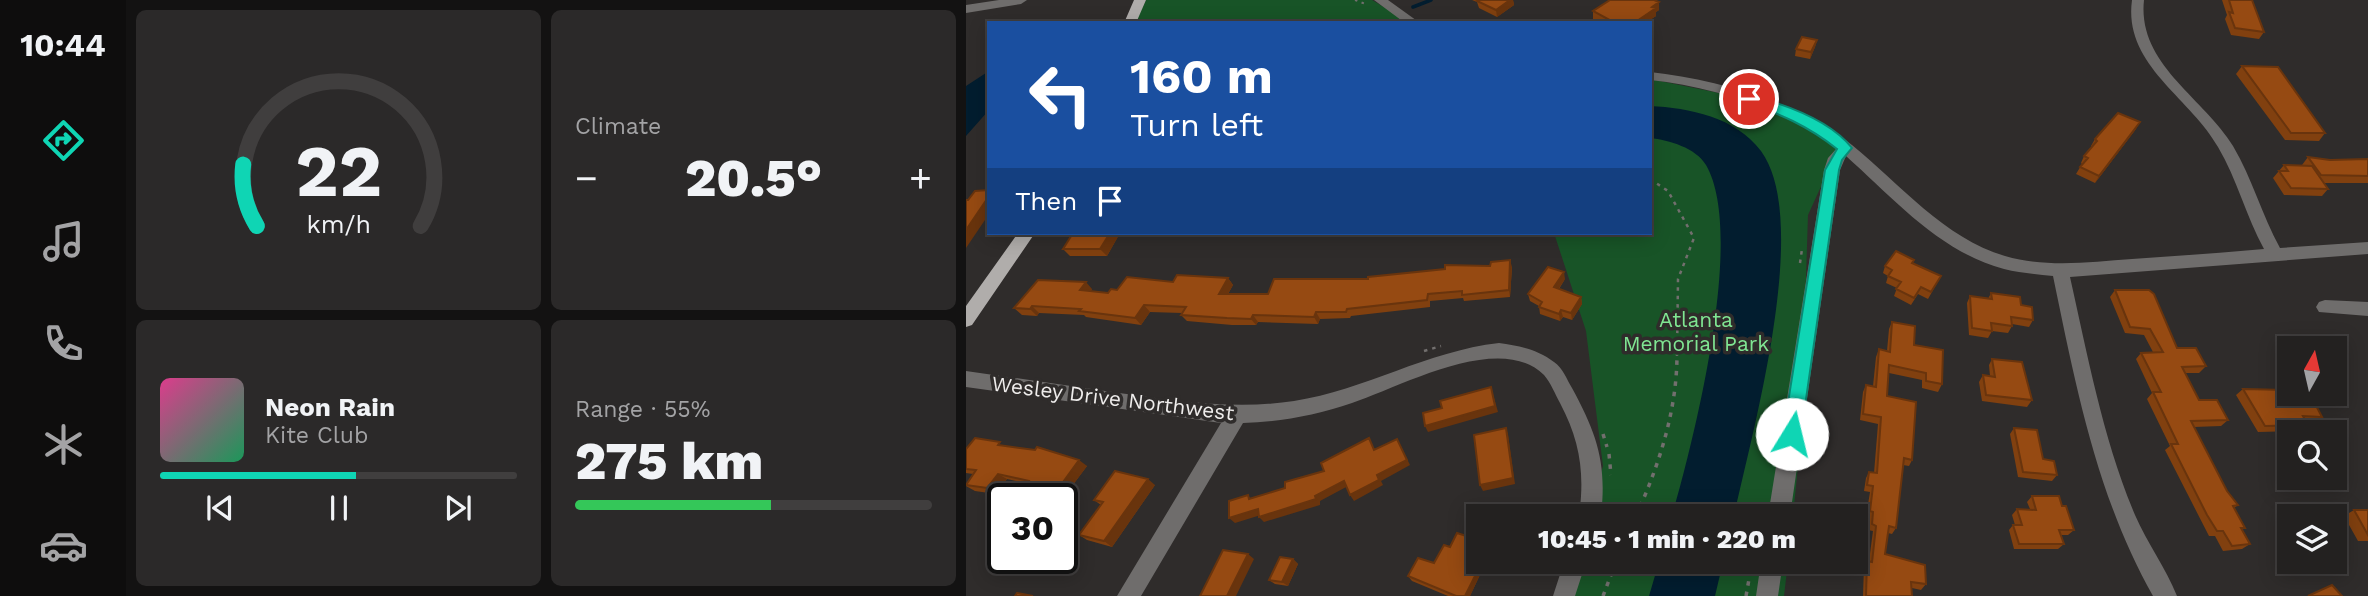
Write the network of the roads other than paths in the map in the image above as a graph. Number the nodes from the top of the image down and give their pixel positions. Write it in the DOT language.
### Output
graph roads {
  1 [pos="1021,0"];
  2 [pos="1380,0"];
  3 [pos="2138,0"];
  4 [pos="1140,1"];
  5 [pos="966,9"];
  6 [pos="1131,21"];
  7 [pos="1411,21"];
  8 [pos="1652,76"];
  9 [pos="1846,148"];
  10 [pos="1026,235"];
  11 [pos="2368,249"];
  12 [pos="2275,254"];
  13 [pos="2060,271"];
  14 [pos="2325,307"];
  15 [pos="2368,309"];
  16 [pos="966,320"];
  17 [pos="966,379"];
  18 [pos="1237,416"];
  19 [pos="1592,504"];
  20 [pos="1781,504"];
  21 [pos="1571,574"];
  22 [pos="1770,574"];
  23 [pos="1128,596"];
  24 [pos="1564,596"];
  25 [pos="1767,596"];
  26 [pos="2166,596"];
  1 -- 5 [label="street"];
  2 -- 7 [label="street"];
  3 -- 12 [label="street"];
  4 -- 6 [label="main road"];
  8 -- 9 [label="street"];
  9 -- 13 [label="street"];
  9 -- 20 [label="street"];
  10 -- 16 [label="main road"];
  11 -- 12 [label="street"];
  12 -- 13 [label="street"];
  13 -- 26 [label="street"];
  14 -- 15 [label="street"];
  17 -- 18 [label="street, Wesley Drive Northwest"];
  18 -- 19 [label="street, Wesley Drive Northwest"];
  18 -- 23 [label="street"];
  21 -- 24 [label="street"];
  22 -- 25 [label="street"];
}
